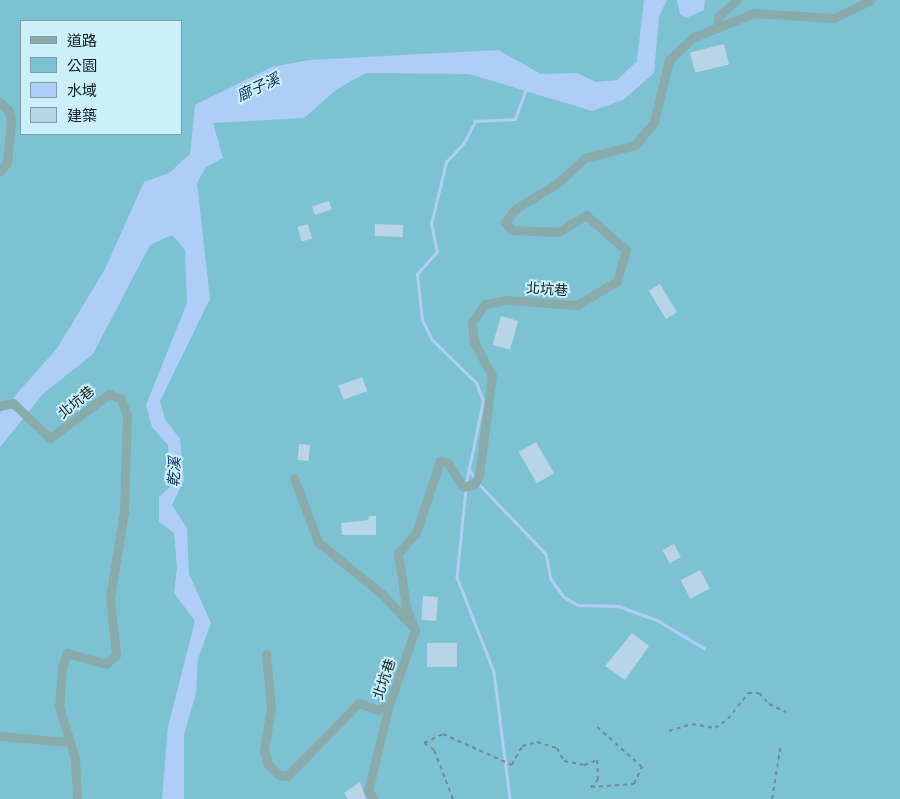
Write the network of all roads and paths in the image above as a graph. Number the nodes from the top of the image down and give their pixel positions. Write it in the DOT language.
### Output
graph roads {
  1 [pos="737,0"];
  2 [pos="871,0"];
  3 [pos="717,28"];
  4 [pos="0,102"];
  5 [pos="0,171"];
  6 [pos="0,406"];
  7 [pos="294,478"];
  8 [pos="416,630"];
  9 [pos="266,654"];
  10 [pos="389,705"];
  11 [pos="786,712"];
  12 [pos="595,725"];
  13 [pos="669,731"];
  14 [pos="0,736"];
  15 [pos="68,742"];
  16 [pos="781,744"];
  17 [pos="77,799"];
  18 [pos="374,799"];
  19 [pos="453,799"];
  20 [pos="772,799"];
  1 -- 3 [label="street"];
  2 -- 3 [label="street, 北坑巷"];
  3 -- 8 [label="street, 北坑巷"];
  4 -- 5 [label="street"];
  6 -- 15 [label="street, 北坑巷"];
  7 -- 8 [label="street"];
  8 -- 10 [label="street, 北坑巷"];
  9 -- 10 [label="street"];
  10 -- 18 [label="street, 北坑巷"];
  11 -- 13 [label="path"];
  12 -- 19 [label="path"];
  14 -- 15 [label="street"];
  15 -- 17 [label="street, 北坑巷"];
  16 -- 20 [label="path"];
}
